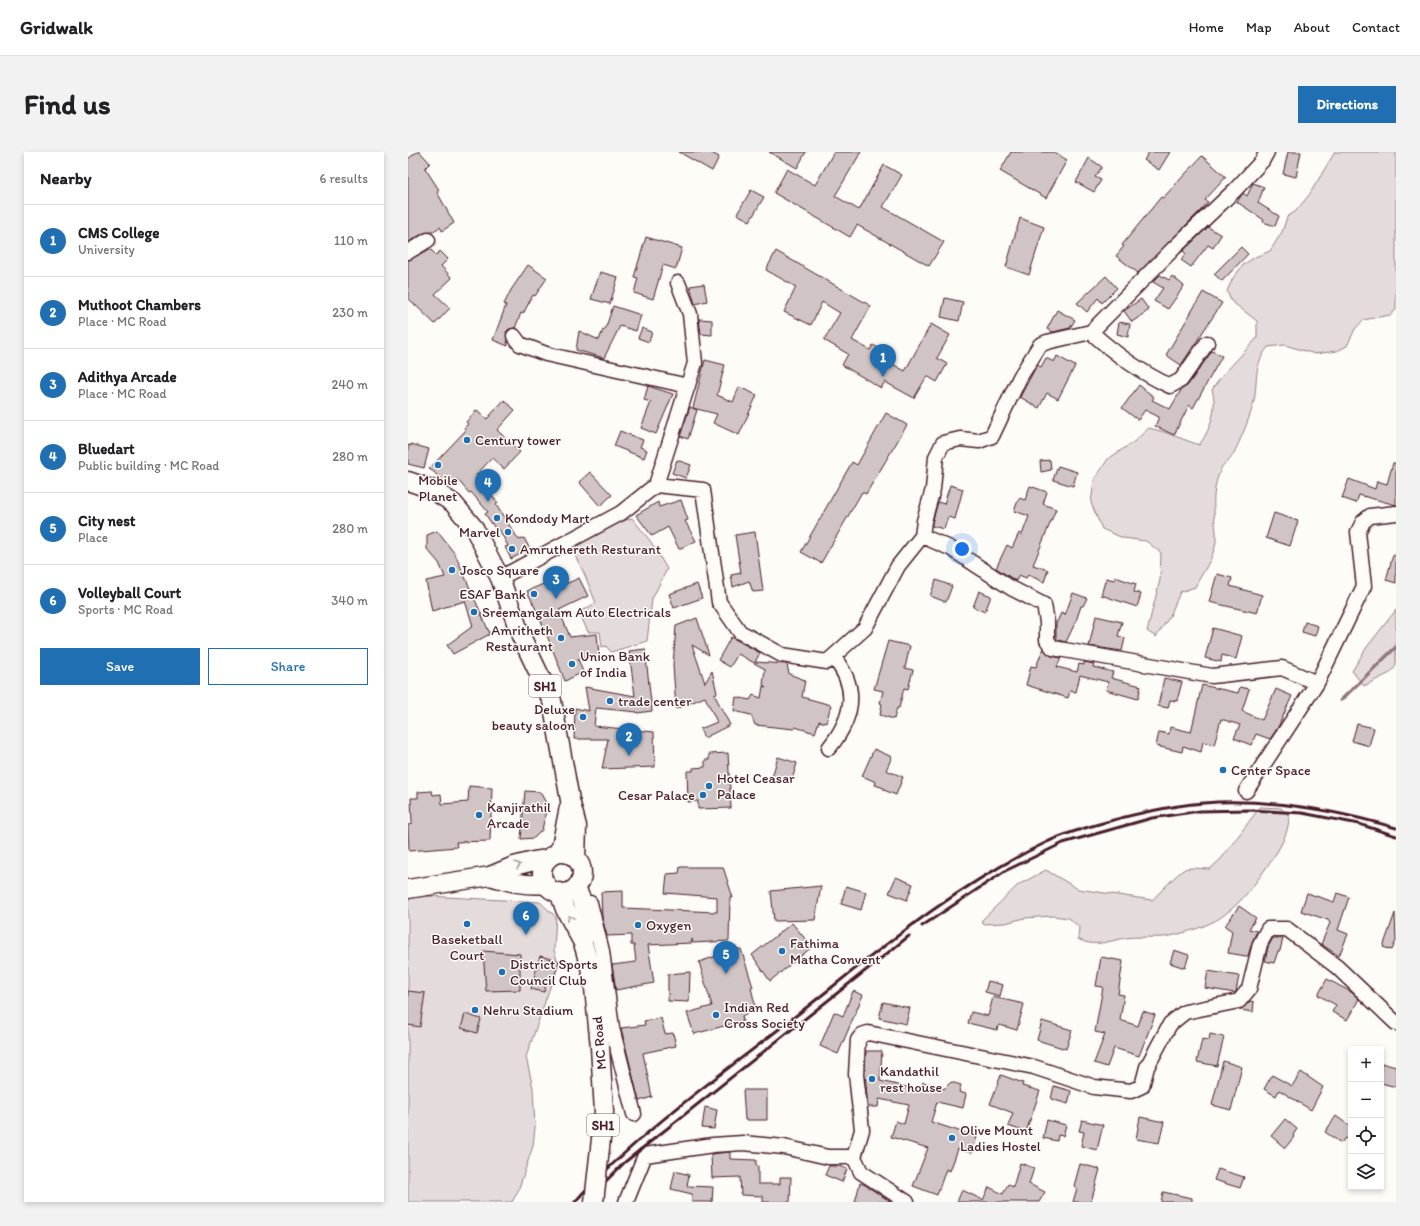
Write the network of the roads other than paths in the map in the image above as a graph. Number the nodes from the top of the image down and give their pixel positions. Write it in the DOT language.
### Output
graph roads {
  1 [pos="1267,152"];
  2 [pos="428,240"];
  3 [pos="408,252"];
  4 [pos="678,283"];
  5 [pos="1091,332"];
  6 [pos="514,336"];
  7 [pos="1207,343"];
  8 [pos="688,386"];
  9 [pos="408,481"];
  10 [pos="656,485"];
  11 [pos="408,490"];
  12 [pos="1396,513"];
  13 [pos="922,536"];
  14 [pos="500,578"];
  15 [pos="833,657"];
  16 [pos="1317,683"];
  17 [pos="829,748"];
  18 [pos="1246,791"];
  19 [pos="570,800"];
  20 [pos="552,857"];
  21 [pos="576,859"];
  22 [pos="490,876"];
  23 [pos="576,887"];
  24 [pos="553,888"];
  25 [pos="408,889"];
  26 [pos="584,943"];
  27 [pos="1396,1023"];
  28 [pos="634,1114"];
  29 [pos="854,1157"];
  30 [pos="594,1202"];
  31 [pos="626,1202"];
  32 [pos="907,1202"];
  1 -- 5 [label="street"];
  2 -- 3 [label="street"];
  4 -- 8 [label="street"];
  5 -- 7 [label="street"];
  5 -- 13 [label="street"];
  6 -- 8 [label="street"];
  8 -- 10 [label="street"];
  9 -- 14 [label="main road, SH1"];
  10 -- 14 [label="street"];
  10 -- 15 [label="street"];
  11 -- 14 [label="main road, SH1"];
  12 -- 16 [label="street"];
  13 -- 15 [label="street"];
  13 -- 16 [label="street"];
  14 -- 19 [label="main road, SH1"];
  15 -- 17 [label="street"];
  16 -- 18 [label="street"];
  19 -- 20 [label="main road"];
  19 -- 21 [label="main road, SH1"];
  20 -- 21 [label="main road"];
  22 -- 20 [label="main road, one-way"];
  20 -- 24 [label="main road"];
  21 -- 23 [label="main road"];
  22 -- 24 [label="main road"];
  22 -- 25 [label="main road"];
  23 -- 24 [label="main road"];
  23 -- 26 [label="main road, MC Road / SH1"];
  23 -- 28 [label="street"];
  26 -- 24 [label="main road, one-way"];
  26 -- 30 [label="main road, MC Road / SH1, bridge"];
  27 -- 29 [label="street"];
  29 -- 31 [label="street"];
  29 -- 32 [label="street"];
}
